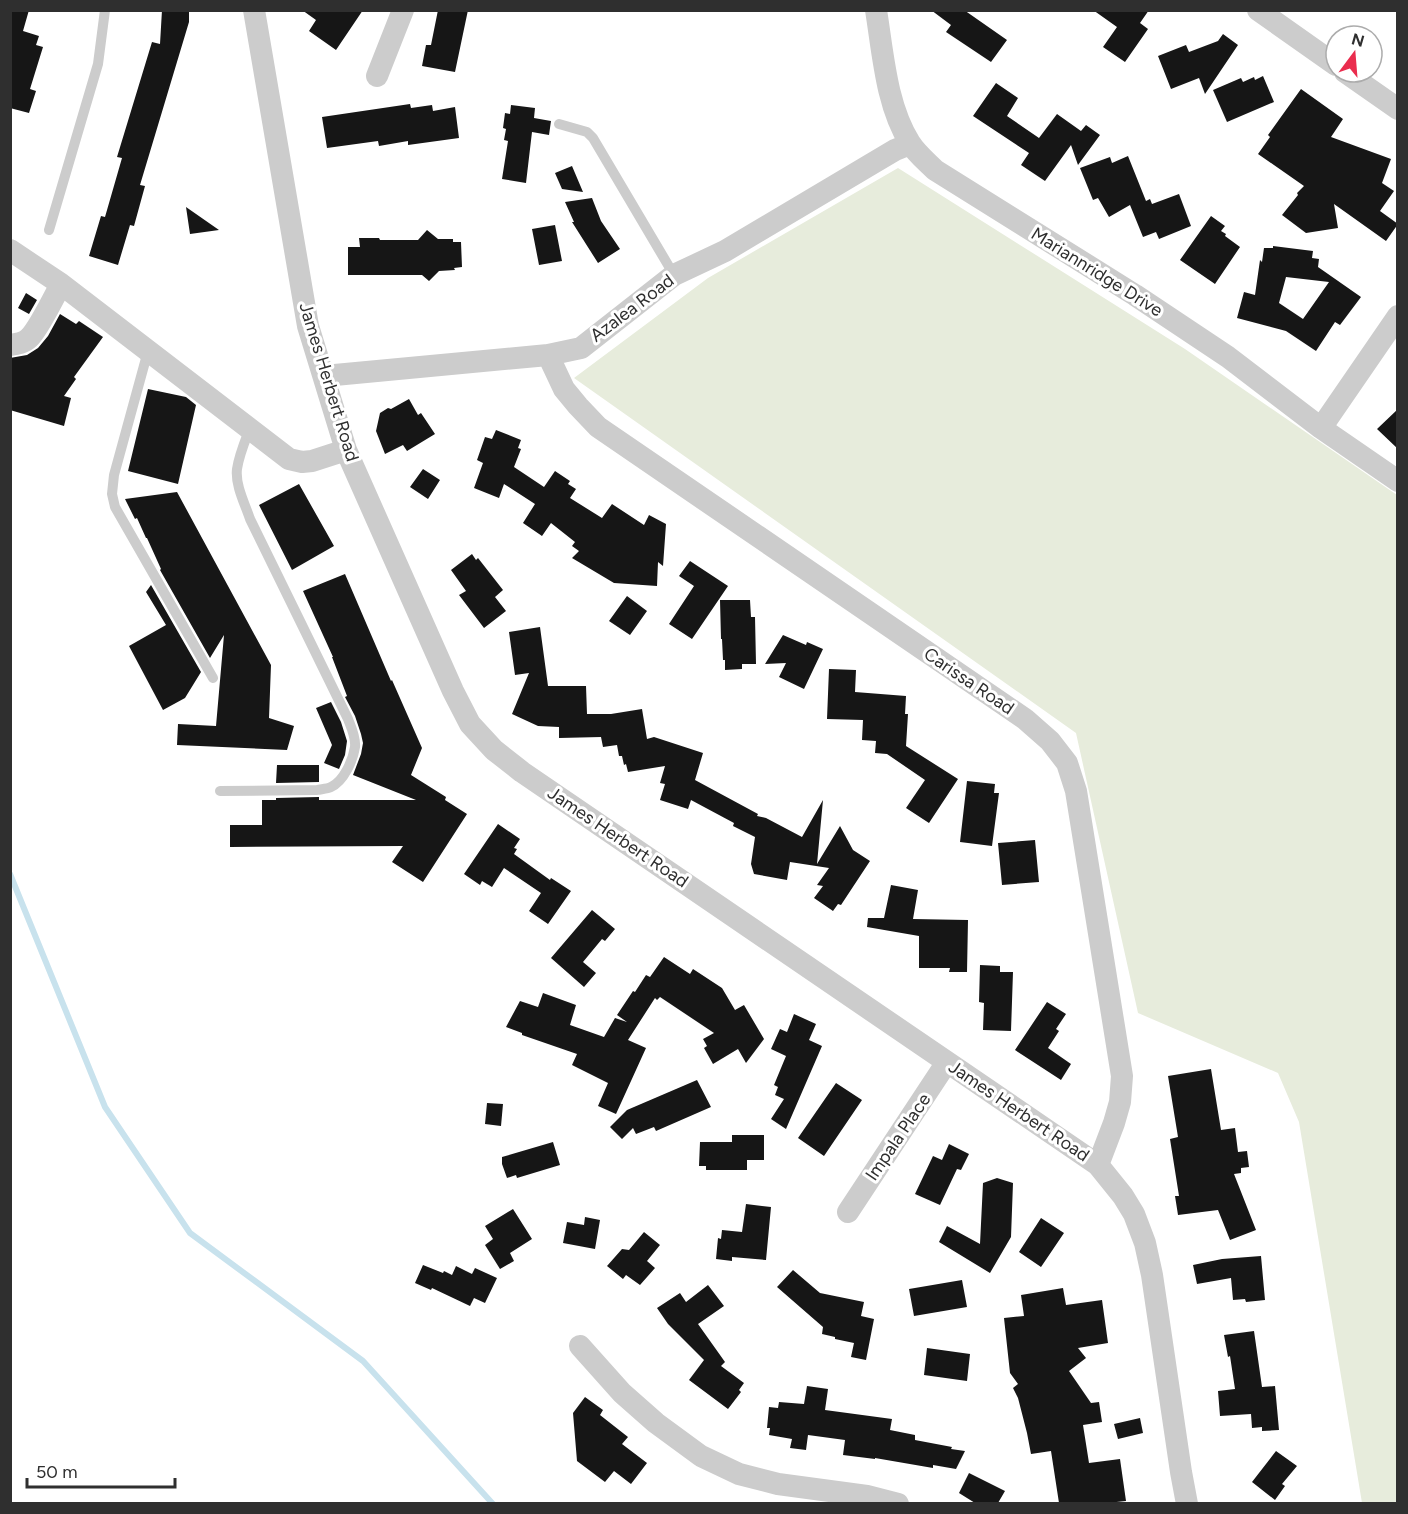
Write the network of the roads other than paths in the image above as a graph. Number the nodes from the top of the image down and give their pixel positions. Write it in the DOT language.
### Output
graph roads {
  1 [pos="105,10"];
  2 [pos="254,10"];
  3 [pos="403,10"];
  4 [pos="876,10"];
  5 [pos="1258,10"];
  6 [pos="1324,57"];
  7 [pos="377,76"];
  8 [pos="1362,84"];
  9 [pos="1398,109"];
  10 [pos="559,124"];
  11 [pos="910,144"];
  12 [pos="49,230"];
  13 [pos="10,250"];
  14 [pos="674,275"];
  15 [pos="61,284"];
  16 [pos="1398,316"];
  17 [pos="10,345"];
  18 [pos="148,351"];
  19 [pos="548,355"];
  20 [pos="324,376"];
  21 [pos="250,428"];
  22 [pos="1320,428"];
  23 [pos="346,450"];
  24 [pos="1398,481"];
  25 [pos="213,678"];
  26 [pos="220,790"];
  27 [pos="947,1062"];
  28 [pos="1098,1165"];
  29 [pos="848,1212"];
  30 [pos="580,1346"];
  31 [pos="898,1503"];
  32 [pos="1187,1503"];
  1 -- 12 [label="lane"];
  2 -- 20 [label="street, James Herbert Road"];
  3 -- 7 [label="street"];
  4 -- 11 [label="street, Mariannridge Drive"];
  5 -- 6 [label="street"];
  8 -- 9 [label="street"];
  10 -- 14 [label="lane"];
  11 -- 14 [label="street, Azalea Road"];
  11 -- 22 [label="street, Mariannridge Drive"];
  13 -- 15 [label="street"];
  14 -- 19 [label="street, Azalea Road"];
  15 -- 17 [label="street"];
  15 -- 18 [label="street"];
  16 -- 22 [label="street"];
  18 -- 21 [label="street"];
  18 -- 25 [label="lane"];
  19 -- 20 [label="street, Azalea Road"];
  19 -- 28 [label="street, Carissa Road"];
  20 -- 23 [label="street, James Herbert Road"];
  21 -- 23 [label="street"];
  21 -- 26 [label="lane"];
  22 -- 24 [label="street, Mariannridge Drive"];
  23 -- 27 [label="street, James Herbert Road"];
  27 -- 28 [label="street, James Herbert Road"];
  27 -- 29 [label="street, Impala Place"];
  28 -- 32 [label="street, James Herbert Road"];
  30 -- 31 [label="street"];
}
